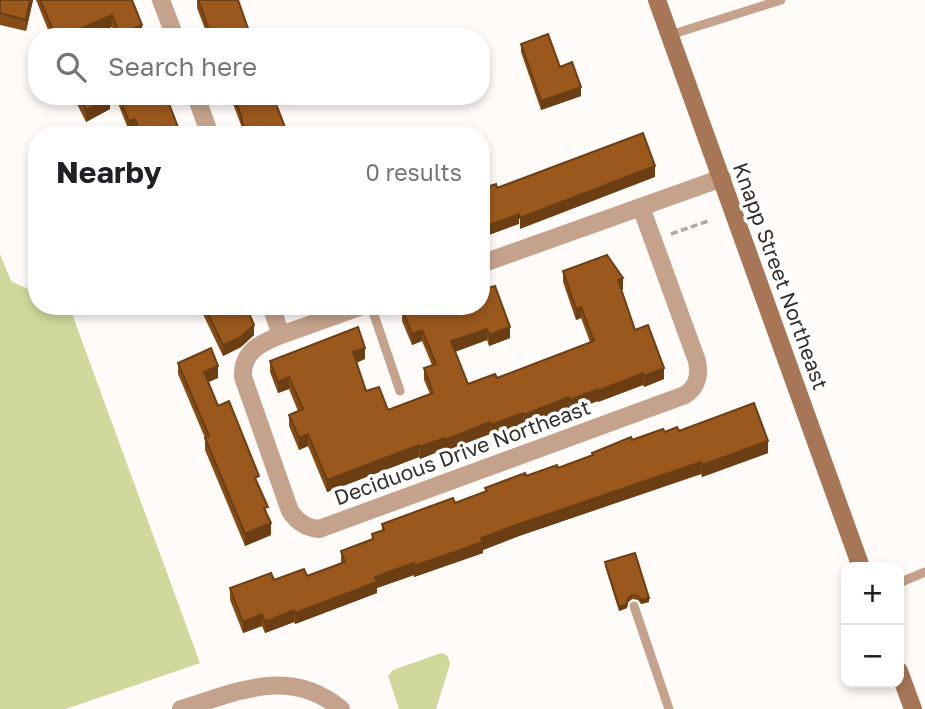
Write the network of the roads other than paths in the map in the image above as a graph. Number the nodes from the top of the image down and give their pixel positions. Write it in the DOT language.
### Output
graph roads {
  1 [pos="161,0"];
  2 [pos="657,0"];
  3 [pos="781,0"];
  4 [pos="172,28"];
  5 [pos="670,35"];
  6 [pos="200,105"];
  7 [pos="207,126"];
  8 [pos="722,178"];
  9 [pos="641,207"];
  10 [pos="490,261"];
  11 [pos="274,315"];
  12 [pos="337,315"];
  13 [pos="373,315"];
  14 [pos="281,335"];
  15 [pos="400,390"];
  16 [pos="859,562"];
  17 [pos="925,572"];
  18 [pos="904,581"];
  19 [pos="634,606"];
  20 [pos="904,685"];
  21 [pos="181,709"];
  22 [pos="341,709"];
  23 [pos="669,709"];
  24 [pos="913,709"];
  1 -- 4 [label="street"];
  2 -- 5 [label="main road, Knapp Street Northeast"];
  3 -- 5 [label="lane"];
  5 -- 8 [label="main road, Knapp Street Northeast"];
  6 -- 7 [label="street"];
  8 -- 9 [label="street"];
  8 -- 16 [label="main road, Knapp Street Northeast"];
  9 -- 10 [label="street"];
  9 -- 14 [label="street, Deciduous Drive Northeast"];
  11 -- 14 [label="street"];
  12 -- 14 [label="street"];
  13 -- 15 [label="lane"];
  17 -- 18 [label="lane"];
  19 -- 23 [label="lane"];
  20 -- 24 [label="main road"];
  21 -- 22 [label="street"];
}
